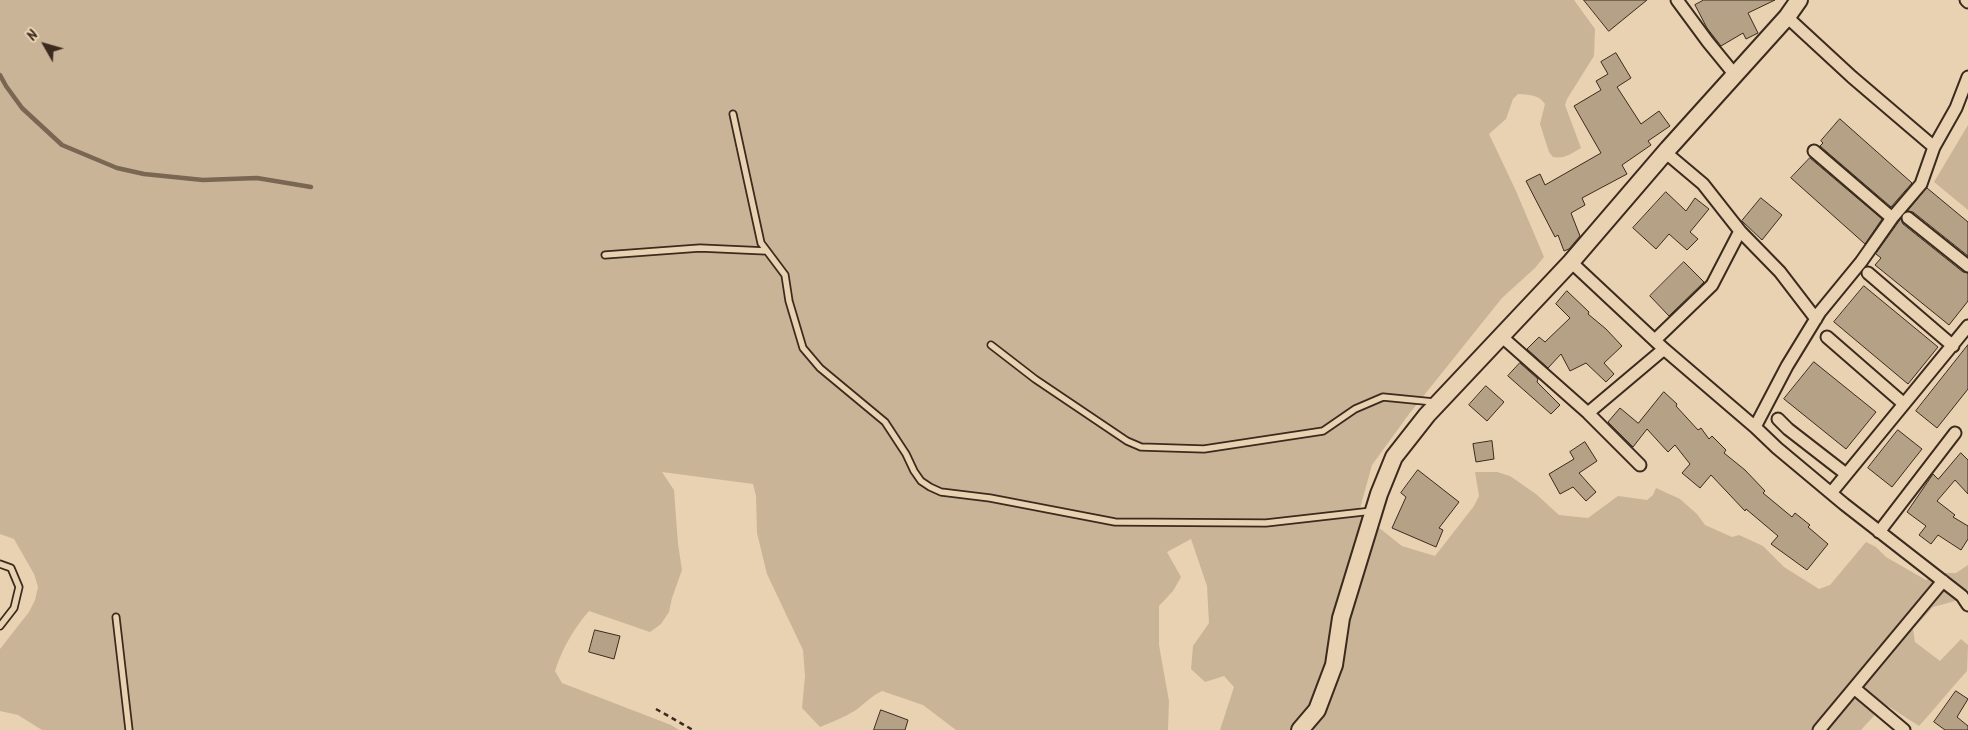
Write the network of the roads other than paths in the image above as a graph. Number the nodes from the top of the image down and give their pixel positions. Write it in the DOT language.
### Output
graph roads {
  1 [pos="1677,0"];
  2 [pos="1799,0"];
  3 [pos="1787,17"];
  4 [pos="1735,75"];
  5 [pos="1968,77"];
  6 [pos="733,114"];
  7 [pos="1934,147"];
  8 [pos="1814,151"];
  9 [pos="1665,152"];
  10 [pos="1892,218"];
  11 [pos="1908,218"];
  12 [pos="1740,231"];
  13 [pos="766,251"];
  14 [pos="605,255"];
  15 [pos="1572,262"];
  16 [pos="1968,266"];
  17 [pos="1868,273"];
  18 [pos="1816,319"];
  19 [pos="1968,326"];
  20 [pos="1501,336"];
  21 [pos="1827,337"];
  22 [pos="1655,340"];
  23 [pos="990,345"];
  24 [pos="1953,346"];
  25 [pos="1664,349"];
  26 [pos="1439,403"];
  27 [pos="1904,404"];
  28 [pos="1588,413"];
  29 [pos="1778,419"];
  30 [pos="1755,427"];
  31 [pos="1955,433"];
  32 [pos="1640,465"];
  33 [pos="1846,474"];
  34 [pos="1831,493"];
  35 [pos="1374,511"];
  36 [pos="1879,532"];
  37 [pos="0,564"];
  38 [pos="1943,581"];
  39 [pos="1968,605"];
  40 [pos="116,618"];
  41 [pos="0,626"];
  42 [pos="1854,688"];
  43 [pos="129,730"];
  44 [pos="1300,730"];
  45 [pos="1819,730"];
  46 [pos="1904,730"];
  1 -- 4 [label="street"];
  2 -- 3 [label="main road"];
  3 -- 4 [label="main road"];
  3 -- 7 [label="street"];
  4 -- 9 [label="main road"];
  5 -- 7 [label="street"];
  6 -- 13 [label="lane"];
  7 -- 10 [label="street"];
  8 -- 10 [label="street"];
  9 -- 12 [label="street"];
  9 -- 15 [label="main road"];
  10 -- 18 [label="street"];
  11 -- 16 [label="street"];
  12 -- 18 [label="street"];
  12 -- 22 [label="street"];
  13 -- 14 [label="lane"];
  13 -- 35 [label="lane"];
  15 -- 20 [label="main road"];
  15 -- 22 [label="street"];
  17 -- 24 [label="street"];
  18 -- 30 [label="street"];
  19 -- 24 [label="street"];
  20 -- 26 [label="main road"];
  20 -- 28 [label="street"];
  21 -- 27 [label="street"];
  22 -- 25 [label="street"];
  23 -- 26 [label="lane"];
  24 -- 27 [label="street"];
  25 -- 28 [label="street"];
  25 -- 30 [label="street"];
  26 -- 35 [label="main road"];
  27 -- 33 [label="street"];
  28 -- 32 [label="street"];
  29 -- 33 [label="street"];
  30 -- 34 [label="street"];
  31 -- 36 [label="street"];
  33 -- 34 [label="street"];
  34 -- 36 [label="street"];
  35 -- 44 [label="main road"];
  36 -- 38 [label="street"];
  37 -- 41 [label="lane"];
  38 -- 39 [label="street"];
  38 -- 42 [label="street"];
  40 -- 43 [label="lane"];
  42 -- 45 [label="street"];
  42 -- 46 [label="street"];
}
